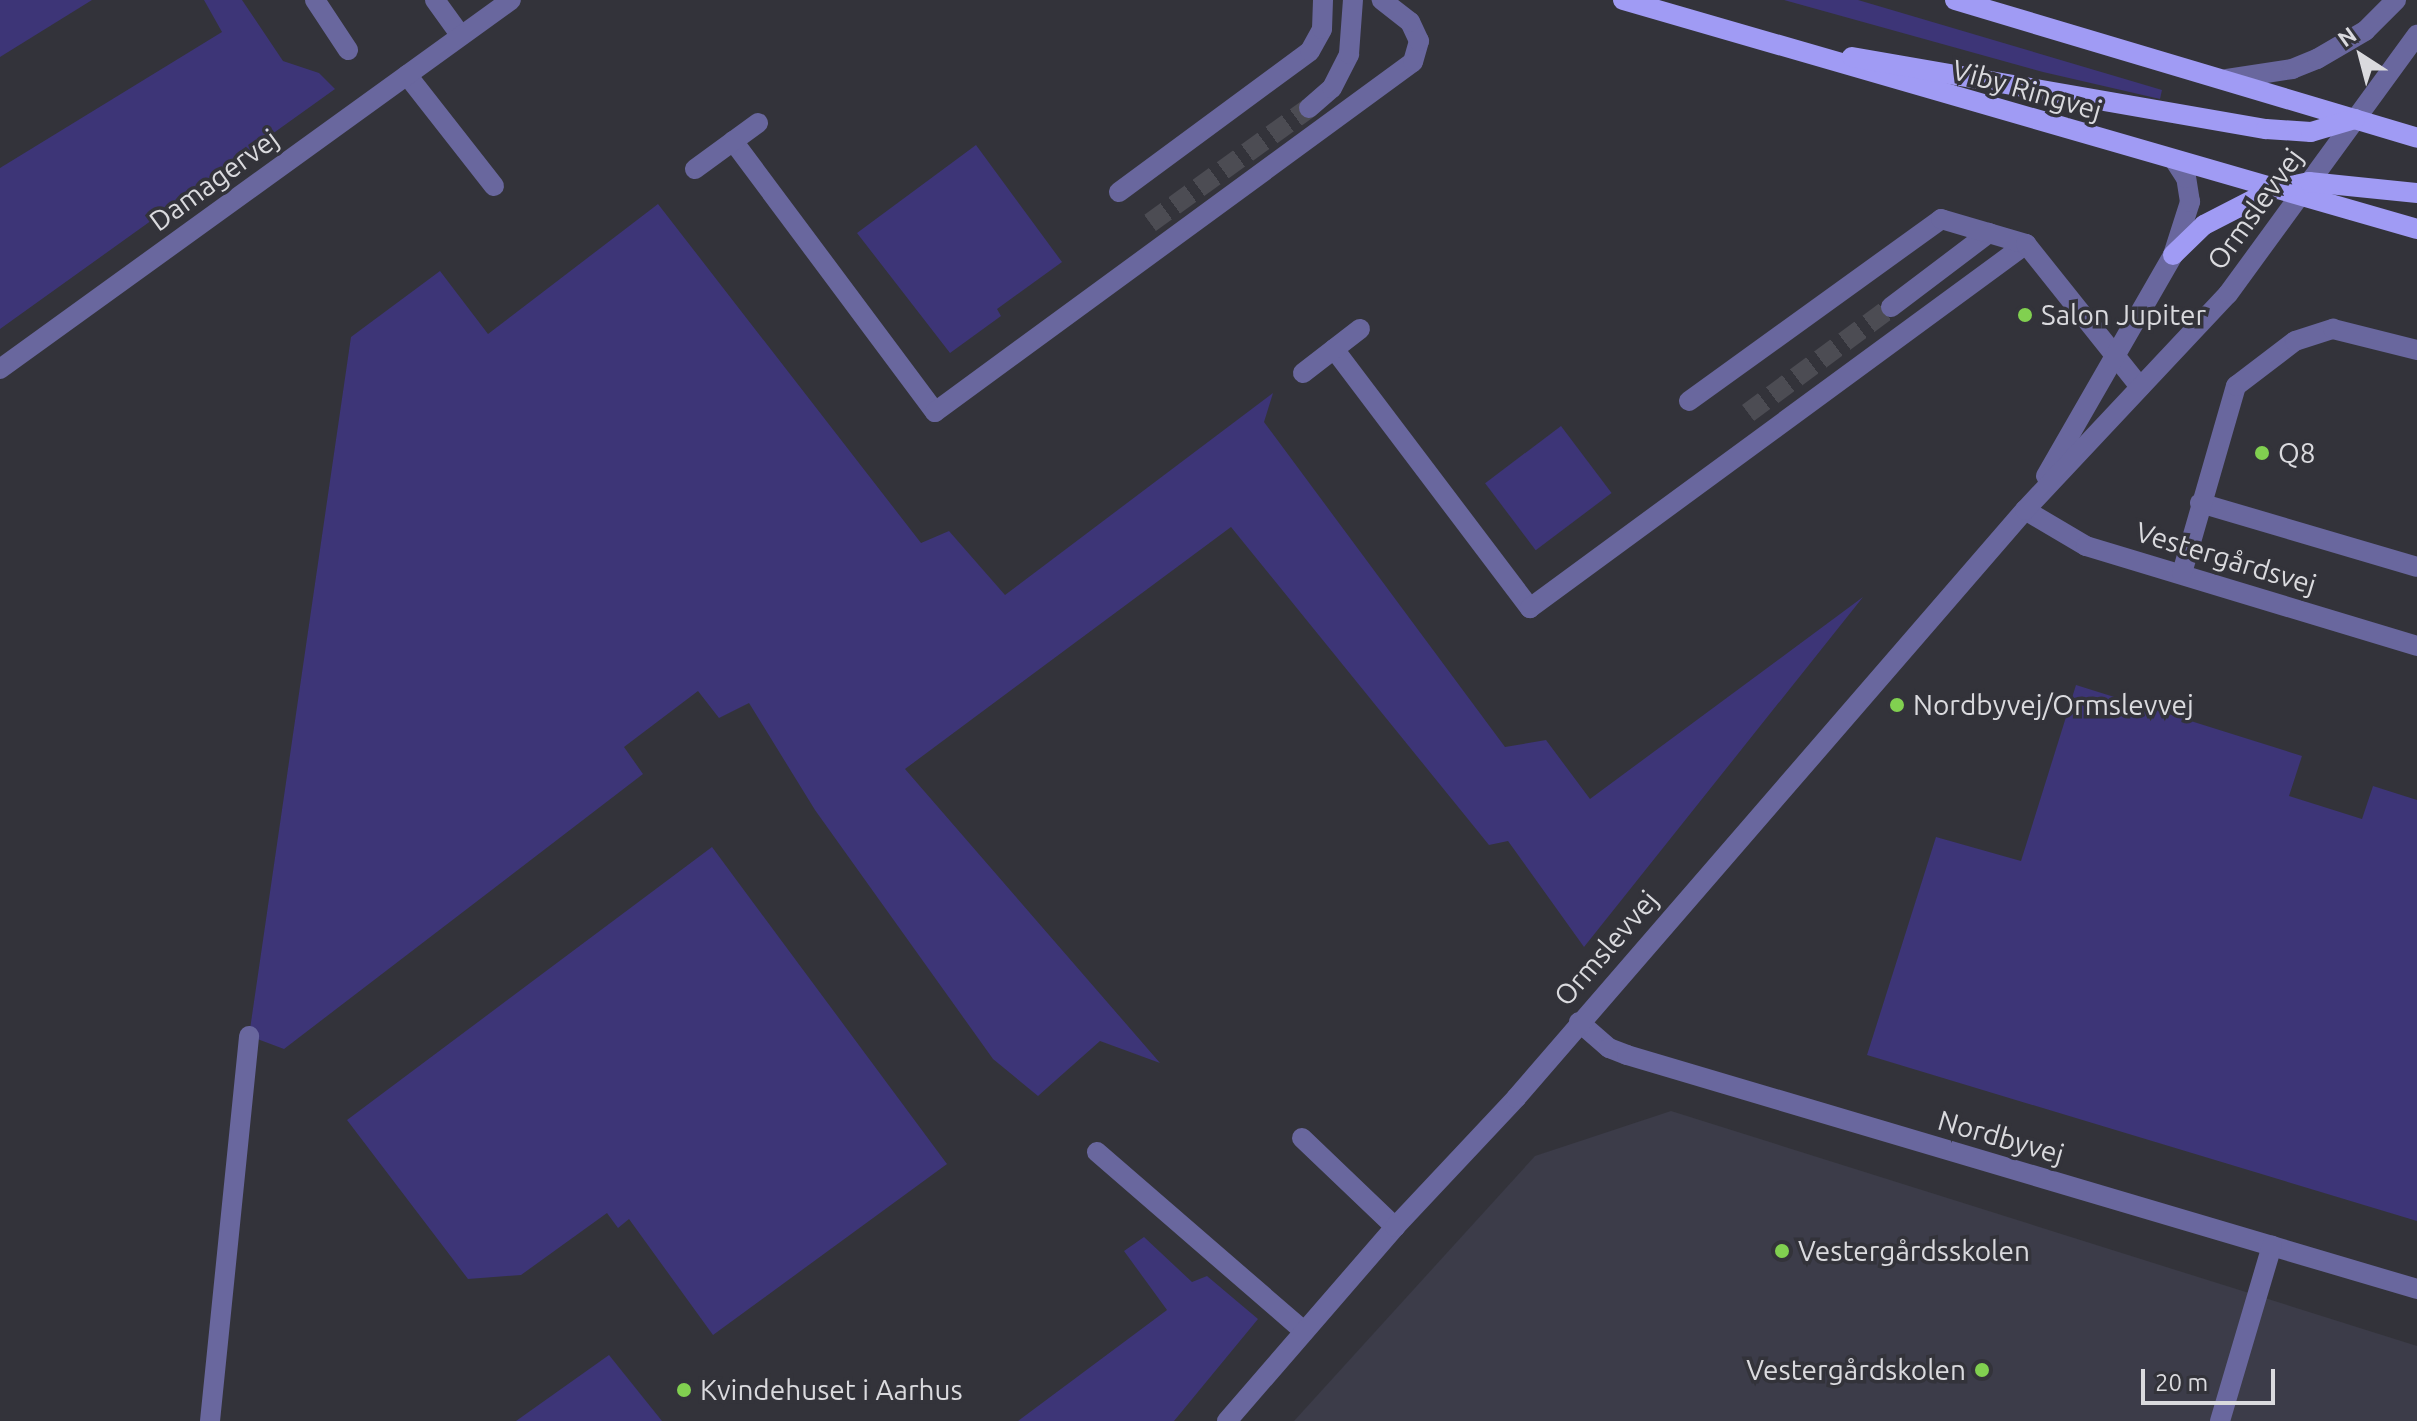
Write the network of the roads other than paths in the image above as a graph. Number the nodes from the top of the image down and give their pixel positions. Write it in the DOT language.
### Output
graph roads {
  1 [pos="315,0"];
  2 [pos="435,0"];
  3 [pos="511,0"];
  4 [pos="1323,0"];
  5 [pos="1353,0"];
  6 [pos="1382,0"];
  7 [pos="1623,0"];
  8 [pos="1955,0"];
  9 [pos="2396,0"];
  10 [pos="2417,35"];
  11 [pos="461,36"];
  12 [pos="1749,40"];
  13 [pos="348,50"];
  14 [pos="407,75"];
  15 [pos="2227,79"];
  16 [pos="1309,108"];
  17 [pos="2355,119"];
  18 [pos="758,123"];
  19 [pos="2417,138"];
  20 [pos="733,141"];
  21 [pos="2175,161"];
  22 [pos="695,169"];
  23 [pos="494,186"];
  24 [pos="2272,190"];
  25 [pos="2304,190"];
  26 [pos="1119,192"];
  27 [pos="2417,193"];
  28 [pos="2417,229"];
  29 [pos="1989,233"];
  30 [pos="2026,244"];
  31 [pos="2173,255"];
  32 [pos="1891,307"];
  33 [pos="1360,329"];
  34 [pos="1334,349"];
  35 [pos="2417,350"];
  36 [pos="2115,357"];
  37 [pos="0,369"];
  38 [pos="1303,373"];
  39 [pos="2140,387"];
  40 [pos="1689,401"];
  41 [pos="2200,503"];
  42 [pos="2025,510"];
  43 [pos="2417,567"];
  44 [pos="2182,573"];
  45 [pos="2417,646"];
  46 [pos="1579,1022"];
  47 [pos="249,1036"];
  48 [pos="1302,1138"];
  49 [pos="1097,1152"];
  50 [pos="1395,1227"];
  51 [pos="2272,1246"];
  52 [pos="2417,1289"];
  53 [pos="1304,1331"];
  54 [pos="210,1421"];
  55 [pos="1227,1421"];
  56 [pos="2220,1421"];
  1 -- 13 [label="street"];
  2 -- 11 [label="street"];
  3 -- 11 [label="street, Damagervej"];
  4 -- 26 [label="street"];
  5 -- 16 [label="street"];
  6 -- 20 [label="street"];
  7 -- 12 [label="main road, Viby Ringvej"];
  8 -- 15 [label="main road"];
  9 -- 15 [label="street"];
  10 -- 17 [label="street, Ormslevvej"];
  11 -- 14 [label="street, Damagervej"];
  12 -- 17 [label="main road"];
  12 -- 21 [label="main road, Viby Ringvej"];
  14 -- 23 [label="street"];
  14 -- 37 [label="street, Damagervej"];
  15 -- 17 [label="main road"];
  17 -- 19 [label="main road"];
  17 -- 25 [label="street, Ormslevvej"];
  18 -- 20 [label="street"];
  20 -- 22 [label="street"];
  21 -- 24 [label="main road, Viby Ringvej"];
  21 -- 31 [label="street, Ormslevvej"];
  24 -- 25 [label="main road, Viby Ringvej"];
  24 -- 31 [label="main road"];
  25 -- 27 [label="main road"];
  25 -- 28 [label="main road, Viby Ringvej"];
  25 -- 39 [label="street, Ormslevvej"];
  29 -- 30 [label="street"];
  29 -- 32 [label="street"];
  29 -- 40 [label="street"];
  30 -- 34 [label="street"];
  30 -- 36 [label="street"];
  31 -- 36 [label="street, Ormslevvej"];
  33 -- 34 [label="street"];
  34 -- 38 [label="street"];
  35 -- 41 [label="street"];
  36 -- 39 [label="street"];
  36 -- 42 [label="street, Ormslevvej"];
  39 -- 42 [label="street, Ormslevvej"];
  41 -- 43 [label="street"];
  41 -- 44 [label="street"];
  42 -- 44 [label="street, Vestergårdsvej"];
  42 -- 46 [label="street, Ormslevvej"];
  44 -- 45 [label="street, Vestergårdsvej"];
  46 -- 50 [label="street, Ormslevvej"];
  46 -- 51 [label="street, Nordbyvej"];
  47 -- 54 [label="street"];
  48 -- 50 [label="street"];
  49 -- 53 [label="street"];
  50 -- 53 [label="street, Ormslevvej"];
  51 -- 52 [label="street, Nordbyvej"];
  51 -- 56 [label="street"];
  53 -- 55 [label="street, Ormslevvej"];
}
